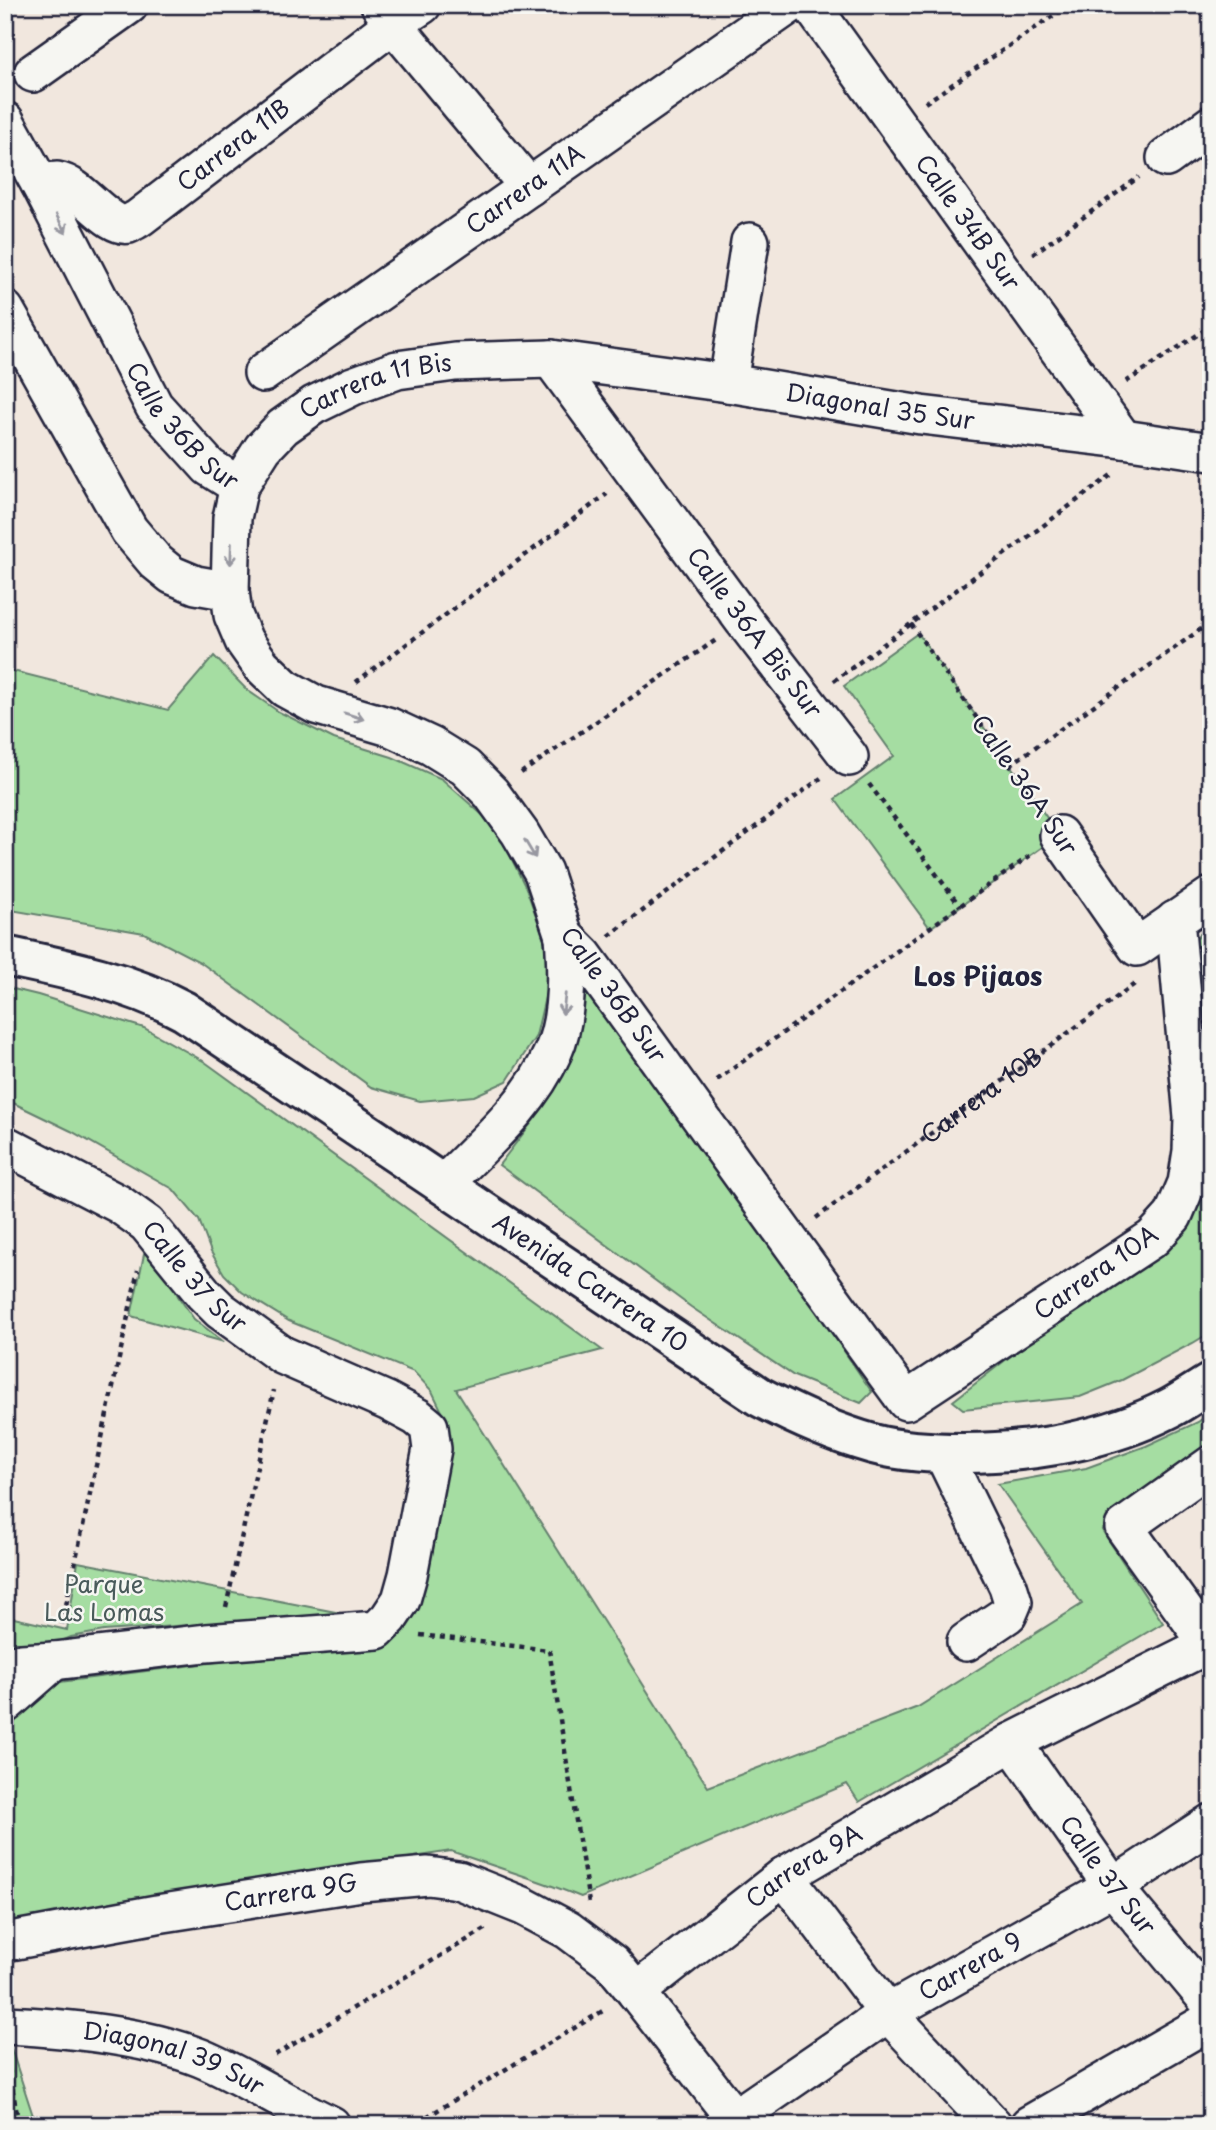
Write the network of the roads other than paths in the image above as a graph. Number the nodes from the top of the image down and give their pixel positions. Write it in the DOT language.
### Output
graph roads {
  1 [pos="129,5"];
  2 [pos="789,5"];
  3 [pos="811,5"];
  4 [pos="398,12"];
  5 [pos="33,73"];
  6 [pos="5,121"];
  7 [pos="1211,125"];
  8 [pos="1166,159"];
  9 [pos="40,184"];
  10 [pos="529,187"];
  11 [pos="750,242"];
  12 [pos="5,310"];
  13 [pos="551,359"];
  14 [pos="263,373"];
  15 [pos="728,383"];
  16 [pos="1138,441"];
  17 [pos="1211,452"];
  18 [pos="239,486"];
  19 [pos="230,591"];
  20 [pos="849,757"];
  21 [pos="1059,835"];
  22 [pos="1211,896"];
  23 [pos="1177,937"];
  24 [pos="574,945"];
  25 [pos="5,956"];
  26 [pos="5,1145"];
  27 [pos="444,1184"];
  28 [pos="1211,1383"];
  29 [pos="906,1401"];
  30 [pos="943,1453"];
  31 [pos="1211,1465"];
  32 [pos="966,1642"];
  33 [pos="1210,1645"];
  34 [pos="54,1661"];
  35 [pos="5,1664"];
  36 [pos="5,1704"];
  37 [pos="1012,1742"];
  38 [pos="1211,1823"];
  39 [pos="784,1876"];
  40 [pos="1114,1888"];
  41 [pos="5,1942"];
  42 [pos="636,1992"];
  43 [pos="1211,2004"];
  44 [pos="888,2013"];
  45 [pos="1211,2020"];
  46 [pos="5,2025"];
  47 [pos="737,2121"];
  48 [pos="331,2125"];
  49 [pos="993,2125"];
  50 [pos="1029,2125"];
  1 -- 5 [label="street"];
  2 -- 10 [label="street, Carrera 11A"];
  3 -- 16 [label="street, Calle 34B Sur"];
  4 -- 9 [label="street, Carrera 11B"];
  4 -- 10 [label="street"];
  6 -- 9 [label="street, Calle 36B Sur"];
  7 -- 8 [label="street"];
  9 -- 18 [label="street, Calle 36B Sur, one-way"];
  10 -- 14 [label="street, Carrera 11A"];
  11 -- 15 [label="street"];
  12 -- 19 [label="street"];
  13 -- 15 [label="street, Diagonal 35 Sur"];
  13 -- 18 [label="street, Carrera 11 Bis"];
  13 -- 20 [label="street, Calle 36A Bis Sur"];
  15 -- 16 [label="street, Diagonal 35 Sur"];
  16 -- 17 [label="street, Diagonal 35 Sur"];
  18 -- 19 [label="street, Calle 36B Sur, one-way"];
  19 -- 24 [label="street, Calle 36B Sur, one-way"];
  21 -- 23 [label="street, Calle 36A Sur"];
  22 -- 23 [label="street"];
  23 -- 29 [label="street, Carrera 10A"];
  24 -- 27 [label="street, one-way"];
  24 -- 29 [label="street, Calle 36B Sur"];
  25 -- 27 [label="main road, Avenida Carrera 10"];
  26 -- 34 [label="street, Calle 37 Sur"];
  27 -- 30 [label="main road, Avenida Carrera 10"];
  28 -- 30 [label="main road, Avenida Carrera 10"];
  30 -- 32 [label="street"];
  31 -- 33 [label="street"];
  33 -- 37 [label="street, Carrera 9A"];
  34 -- 35 [label="street"];
  34 -- 36 [label="street"];
  37 -- 39 [label="street, Carrera 9A"];
  37 -- 40 [label="street, Calle 37 Sur"];
  38 -- 40 [label="street, Carrera 9"];
  39 -- 42 [label="street, Carrera 9A"];
  39 -- 44 [label="street"];
  40 -- 43 [label="street, Calle 37 Sur"];
  40 -- 44 [label="street, Carrera 9"];
  41 -- 42 [label="street, Carrera 9G"];
  42 -- 47 [label="street, Carrera 9G"];
  44 -- 47 [label="street, Carrera 9"];
  44 -- 49 [label="street"];
  45 -- 50 [label="street"];
  46 -- 48 [label="street, Diagonal 39 Sur"];
}
